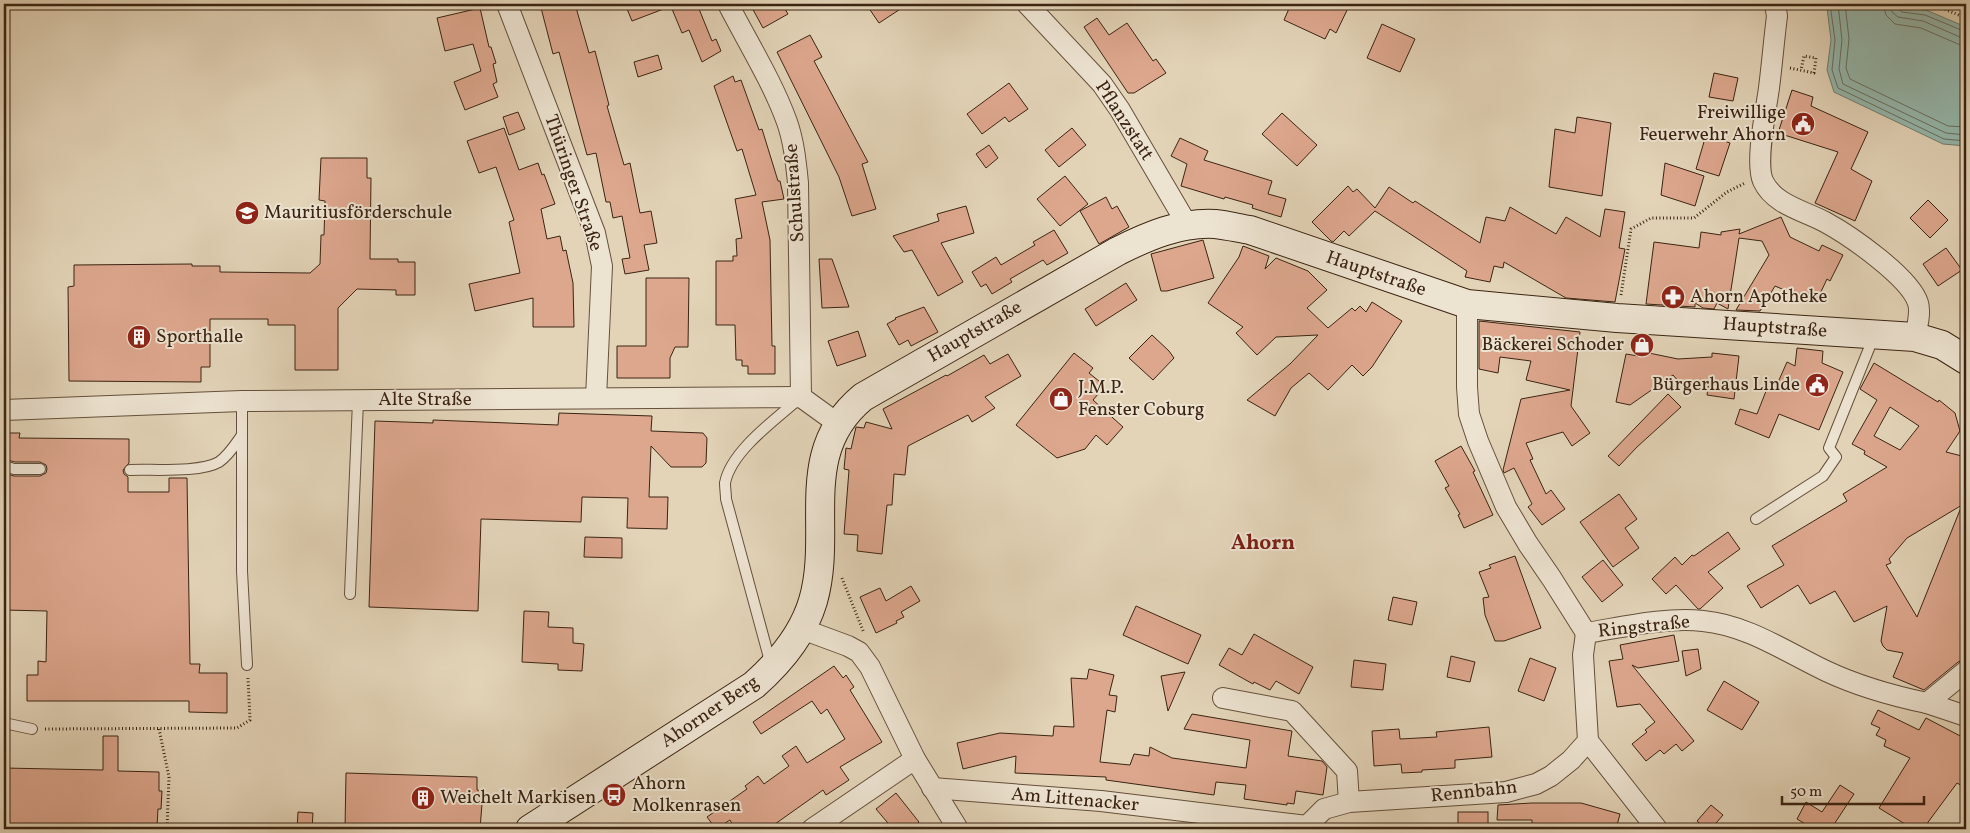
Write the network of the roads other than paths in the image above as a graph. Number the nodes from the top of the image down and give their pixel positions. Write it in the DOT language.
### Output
graph roads {
  1 [pos="507,4"];
  2 [pos="728,4"];
  3 [pos="1027,4"];
  4 [pos="1775,4"];
  5 [pos="1188,226"];
  6 [pos="1467,304"];
  7 [pos="1875,335"];
  8 [pos="1915,337"];
  9 [pos="1966,360"];
  10 [pos="801,397"];
  11 [pos="596,398"];
  12 [pos="358,400"];
  13 [pos="242,401"];
  14 [pos="4,410"];
  15 [pos="837,424"];
  16 [pos="242,435"];
  17 [pos="4,466"];
  18 [pos="40,469"];
  19 [pos="130,470"];
  20 [pos="1756,518"];
  21 [pos="350,594"];
  22 [pos="802,629"];
  23 [pos="1586,633"];
  24 [pos="247,665"];
  25 [pos="772,668"];
  26 [pos="1966,671"];
  27 [pos="1223,698"];
  28 [pos="1927,703"];
  29 [pos="1966,716"];
  30 [pos="4,723"];
  31 [pos="32,729"];
  32 [pos="1588,741"];
  33 [pos="915,759"];
  34 [pos="932,788"];
  35 [pos="1349,802"];
  36 [pos="1306,828"];
  37 [pos="530,829"];
  38 [pos="812,829"];
  39 [pos="958,829"];
  40 [pos="1657,829"];
  1 -- 11 [label="street, Thüringer Straße"];
  2 -- 10 [label="street, Schulstraße"];
  3 -- 5 [label="street, Pflanzstatt"];
  4 -- 8 [label="street"];
  5 -- 6 [label="street, Hauptstraße"];
  5 -- 15 [label="street, Hauptstraße"];
  6 -- 7 [label="street, Hauptstraße"];
  6 -- 23 [label="street, Ringstraße"];
  7 -- 8 [label="street, Hauptstraße"];
  7 -- 20 [label="lane"];
  8 -- 9 [label="street, Hauptstraße"];
  10 -- 11 [label="street, Alte Straße"];
  10 -- 15 [label="street"];
  10 -- 25 [label="lane"];
  11 -- 12 [label="street, Alte Straße"];
  12 -- 13 [label="street, Alte Straße"];
  12 -- 21 [label="lane"];
  13 -- 14 [label="street, Alte Straße"];
  13 -- 16 [label="lane"];
  15 -- 22 [label="street, Ahorner Berg"];
  16 -- 19 [label="lane"];
  16 -- 24 [label="lane"];
  17 -- 18 [label="lane"];
  22 -- 25 [label="street, Ahorner Berg"];
  22 -- 33 [label="street"];
  23 -- 28 [label="street, Ringstraße"];
  23 -- 32 [label="street"];
  25 -- 37 [label="street, Ahorner Berg"];
  26 -- 28 [label="street"];
  27 -- 35 [label="street"];
  28 -- 29 [label="street, Ringstraße"];
  30 -- 31 [label="lane"];
  32 -- 35 [label="street, Rennbahn"];
  32 -- 40 [label="street"];
  33 -- 34 [label="street"];
  33 -- 38 [label="street"];
  34 -- 36 [label="street, Am Littenacker"];
  34 -- 39 [label="street"];
  35 -- 36 [label="street, Rennbahn"];
}
